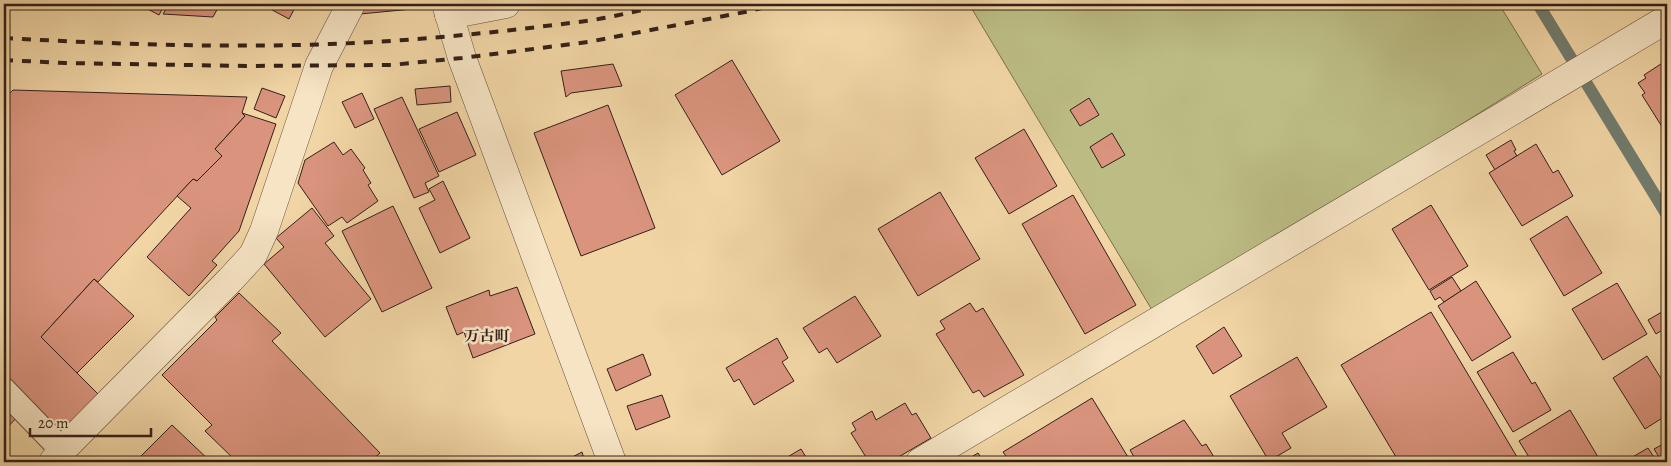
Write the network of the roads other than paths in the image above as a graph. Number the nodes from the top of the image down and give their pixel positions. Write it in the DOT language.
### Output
graph roads {
  1 [pos="351,4"];
  2 [pos="506,4"];
  3 [pos="447,10"];
  4 [pos="1667,19"];
  5 [pos="4,390"];
  6 [pos="58,456"];
  7 [pos="612,462"];
  8 [pos="920,462"];
  1 -- 6 [label="street"];
  2 -- 3 [label="street"];
  3 -- 7 [label="street"];
  4 -- 8 [label="street"];
  5 -- 6 [label="lane"];
}
